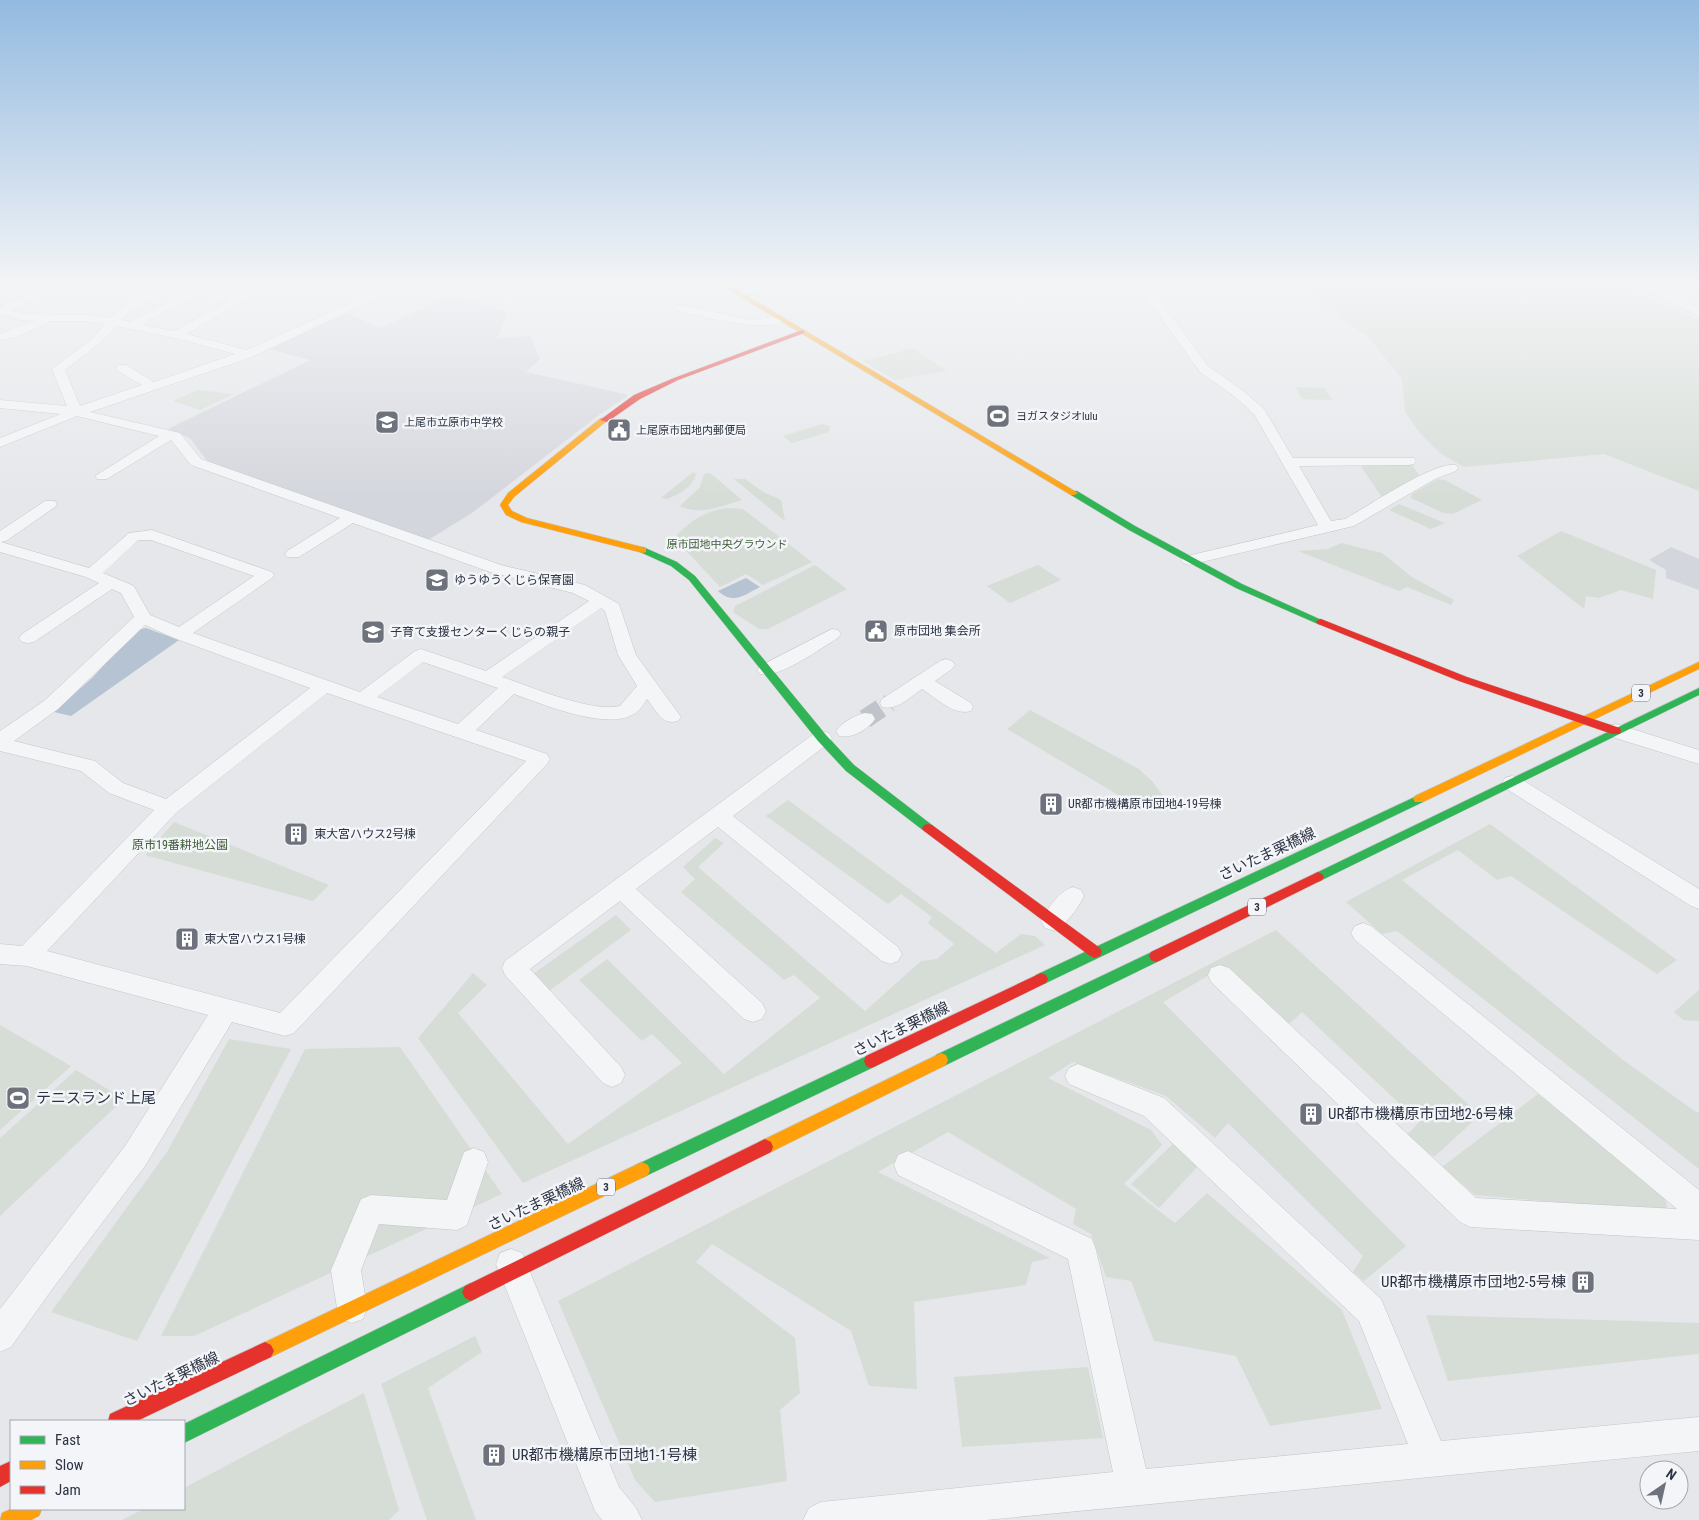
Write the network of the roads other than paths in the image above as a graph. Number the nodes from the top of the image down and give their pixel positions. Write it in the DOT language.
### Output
graph roads {
  1 [pos="78,355"];
  2 [pos="245,355"];
  3 [pos="741,355"];
  4 [pos="841,355"];
  5 [pos="1194,355"];
  6 [pos="122,368"];
  7 [pos="152,386"];
  8 [pos="0,404"];
  9 [pos="76,412"];
  10 [pos="171,435"];
  11 [pos="2,442"];
  12 [pos="1409,461"];
  13 [pos="1288,462"];
  14 [pos="1452,468"];
  15 [pos="102,476"];
  16 [pos="50,504"];
  17 [pos="351,518"];
  18 [pos="1326,527"];
  19 [pos="2,547"];
  20 [pos="293,554"];
  21 [pos="1189,560"];
  22 [pos="92,574"];
  23 [pos="111,582"];
  24 [pos="600,601"];
  25 [pos="143,618"];
  26 [pos="180,634"];
  27 [pos="832,634"];
  28 [pos="28,638"];
  29 [pos="946,665"];
  30 [pos="1699,665"];
  31 [pos="766,670"];
  32 [pos="488,678"];
  33 [pos="922,681"];
  34 [pos="324,686"];
  35 [pos="510,686"];
  36 [pos="647,686"];
  37 [pos="1699,691"];
  38 [pos="363,700"];
  39 [pos="889,703"];
  40 [pos="964,707"];
  41 [pos="671,717"];
  42 [pos="865,719"];
  43 [pos="1582,721"];
  44 [pos="846,731"];
  45 [pos="1616,731"];
  46 [pos="461,733"];
  47 [pos="0,742"];
  48 [pos="826,742"];
  49 [pos="1699,757"];
  50 [pos="1512,784"];
  51 [pos="169,808"];
  52 [pos="719,816"];
  53 [pos="621,889"];
  54 [pos="1074,896"];
  55 [pos="1699,900"];
  56 [pos="1053,921"];
  57 [pos="1363,932"];
  58 [pos="1095,952"];
  59 [pos="0,954"];
  60 [pos="890,954"];
  61 [pos="27,956"];
  62 [pos="1122,973"];
  63 [pos="1220,975"];
  64 [pos="226,1009"];
  65 [pos="753,1010"];
  66 [pos="612,1075"];
  67 [pos="1078,1076"];
  68 [pos="474,1162"];
  69 [pos="908,1165"];
  70 [pos="1699,1211"];
  71 [pos="1699,1225"];
  72 [pos="502,1236"];
  73 [pos="514,1270"];
  74 [pos="352,1308"];
  75 [pos="0,1336"];
  76 [pos="119,1420"];
  77 [pos="185,1434"];
  78 [pos="1699,1434"];
  79 [pos="1432,1459"];
  80 [pos="1133,1487"];
  81 [pos="30,1510"];
  82 [pos="9,1520"];
  83 [pos="624,1520"];
  84 [pos="821,1520"];
  1 -- 9 [label="street"];
  2 -- 7 [label="street"];
  3 -- 31 [label="street"];
  4 -- 21 [label="street"];
  5 -- 13 [label="street"];
  6 -- 7 [label="street"];
  7 -- 9 [label="street"];
  8 -- 9 [label="street"];
  9 -- 10 [label="street"];
  9 -- 11 [label="street"];
  10 -- 15 [label="street"];
  10 -- 17 [label="street"];
  12 -- 13 [label="street"];
  13 -- 18 [label="street"];
  14 -- 18 [label="street"];
  16 -- 19 [label="street"];
  17 -- 20 [label="street"];
  17 -- 24 [label="street"];
  18 -- 21 [label="street"];
  19 -- 22 [label="street"];
  21 -- 43 [label="street"];
  22 -- 23 [label="street"];
  22 -- 26 [label="street"];
  23 -- 25 [label="street"];
  23 -- 28 [label="street"];
  24 -- 32 [label="street"];
  24 -- 36 [label="street"];
  25 -- 26 [label="street"];
  25 -- 47 [label="street"];
  26 -- 34 [label="street"];
  27 -- 31 [label="street"];
  29 -- 33 [label="street"];
  30 -- 43 [label="street, さいたま栗橋線 / 3"];
  31 -- 48 [label="street"];
  32 -- 35 [label="street"];
  32 -- 38 [label="street"];
  33 -- 39 [label="street"];
  33 -- 40 [label="street"];
  34 -- 38 [label="street"];
  34 -- 51 [label="street"];
  35 -- 36 [label="street"];
  35 -- 46 [label="street"];
  36 -- 41 [label="street"];
  37 -- 45 [label="street, 3"];
  38 -- 46 [label="street"];
  42 -- 44 [label="street"];
  43 -- 45 [label="street"];
  43 -- 58 [label="street, さいたま栗橋線 / 3"];
  45 -- 49 [label="street"];
  45 -- 50 [label="street, 3"];
  46 -- 64 [label="street"];
  47 -- 51 [label="street"];
  48 -- 52 [label="street"];
  48 -- 56 [label="street"];
  50 -- 55 [label="street"];
  50 -- 62 [label="street, 3"];
  51 -- 61 [label="street"];
  52 -- 53 [label="street"];
  52 -- 60 [label="street"];
  53 -- 65 [label="street"];
  53 -- 66 [label="street"];
  54 -- 56 [label="street"];
  56 -- 58 [label="street"];
  57 -- 70 [label="street"];
  58 -- 62 [label="street"];
  58 -- 72 [label="street, さいたま栗橋線 / 3"];
  59 -- 61 [label="street"];
  61 -- 64 [label="street"];
  62 -- 73 [label="street, 3"];
  63 -- 71 [label="street"];
  64 -- 75 [label="street"];
  67 -- 79 [label="street"];
  68 -- 74 [label="street"];
  69 -- 80 [label="street"];
  72 -- 73 [label="street"];
  72 -- 74 [label="street, さいたま栗橋線 / 3"];
  73 -- 77 [label="street, 3"];
  73 -- 83 [label="street"];
  74 -- 76 [label="street, さいたま栗橋線 / 3"];
  78 -- 79 [label="street"];
  79 -- 80 [label="street"];
  80 -- 84 [label="street"];
  81 -- 82 [label="street"];
}
